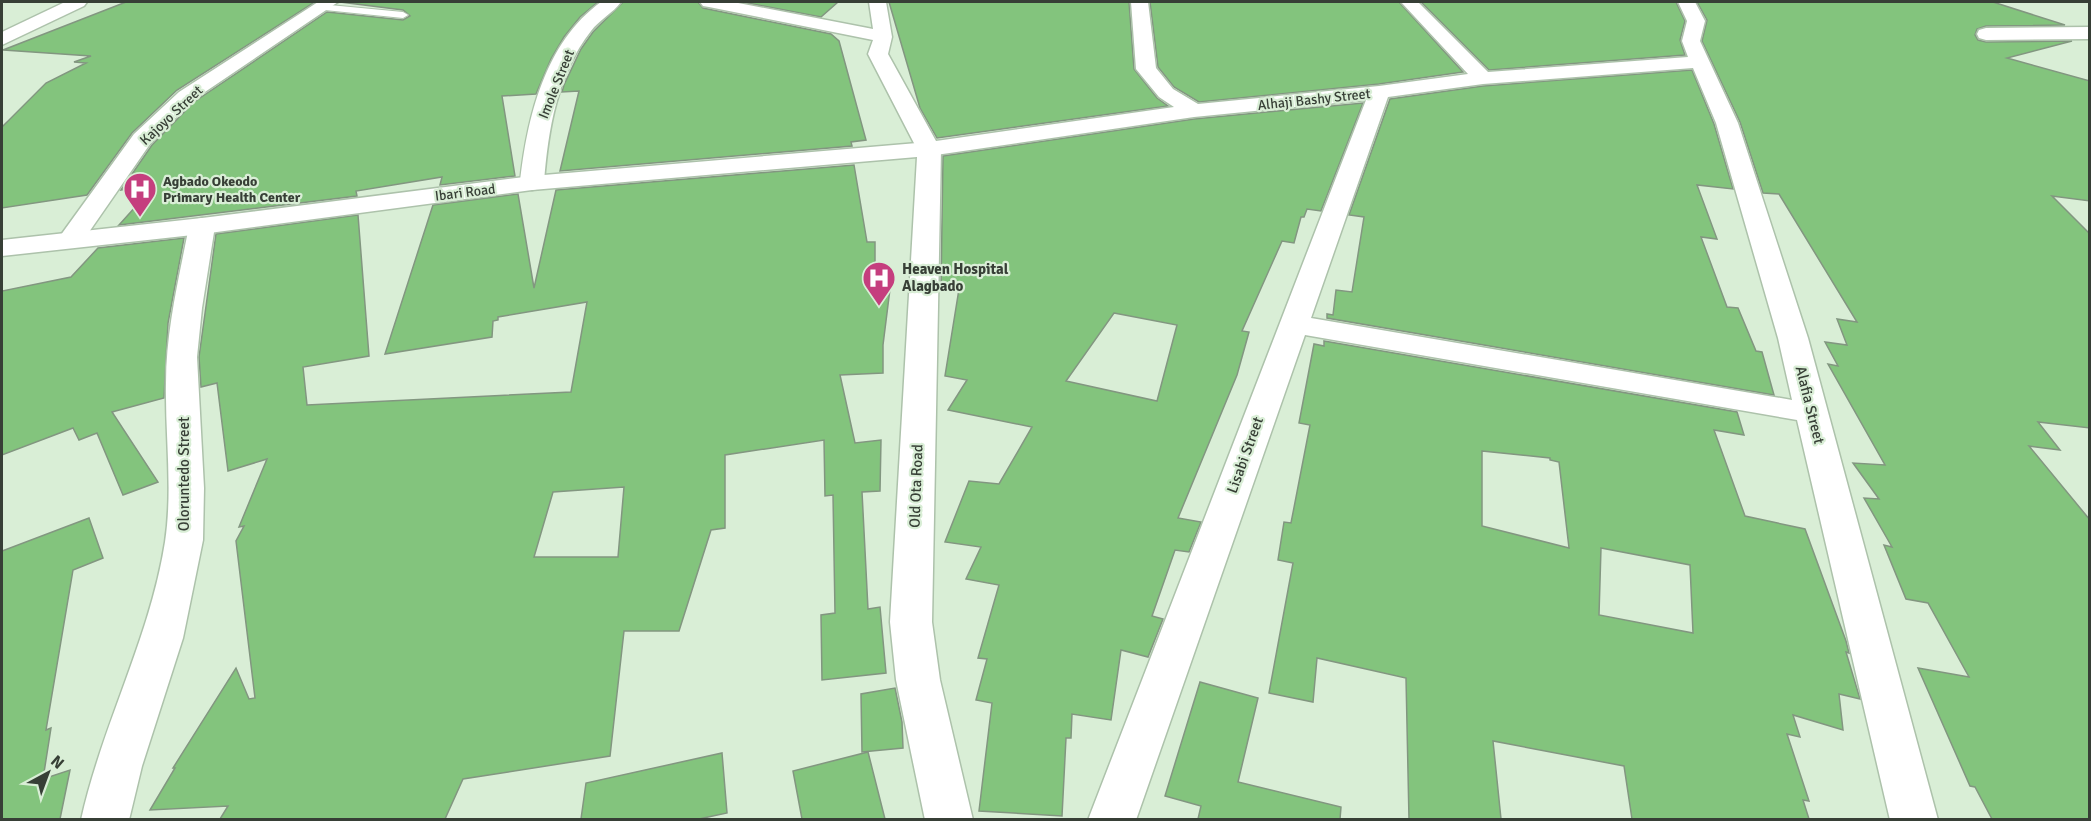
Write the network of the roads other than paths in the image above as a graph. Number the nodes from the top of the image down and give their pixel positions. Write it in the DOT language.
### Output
graph roads {
  1 [pos="78,2"];
  2 [pos="612,2"];
  3 [pos="709,2"];
  4 [pos="878,2"];
  5 [pos="1139,2"];
  6 [pos="1409,2"];
  7 [pos="1687,2"];
  8 [pos="324,4"];
  9 [pos="403,15"];
  10 [pos="2090,33"];
  11 [pos="1986,34"];
  12 [pos="883,37"];
  13 [pos="2,39"];
  14 [pos="1701,62"];
  15 [pos="1483,78"];
  16 [pos="1379,92"];
  17 [pos="1194,111"];
  18 [pos="929,149"];
  19 [pos="532,183"];
  20 [pos="202,226"];
  21 [pos="71,239"];
  22 [pos="2,248"];
  23 [pos="1293,324"];
  24 [pos="1812,413"];
  25 [pos="105,819"];
  26 [pos="949,819"];
  27 [pos="1112,819"];
  28 [pos="1914,819"];
  1 -- 13 [label="street"];
  2 -- 19 [label="street, Imole Street"];
  3 -- 12 [label="street"];
  4 -- 12 [label="street"];
  5 -- 17 [label="street"];
  6 -- 15 [label="street"];
  7 -- 14 [label="street, Alafia Street"];
  8 -- 9 [label="lane"];
  8 -- 21 [label="street, Kajoyo Street"];
  10 -- 11 [label="street"];
  12 -- 18 [label="street"];
  14 -- 15 [label="street, Alhaji Bashy Street"];
  14 -- 24 [label="street, Alafia Street"];
  15 -- 16 [label="street, Alhaji Bashy Street"];
  16 -- 17 [label="street, Alhaji Bashy Street"];
  16 -- 23 [label="street, Lisabi Street"];
  17 -- 18 [label="street, Alhaji Bashy Street"];
  18 -- 19 [label="street, Ibari Road"];
  18 -- 26 [label="street, Old Ota Road"];
  19 -- 20 [label="street, Ibari Road"];
  20 -- 21 [label="street, Ibari Road"];
  20 -- 25 [label="street, Oloruntedo Street"];
  21 -- 22 [label="street, Ibari Road"];
  23 -- 24 [label="street"];
  23 -- 27 [label="street, Lisabi Street"];
  24 -- 28 [label="street, Alafia Street"];
}
